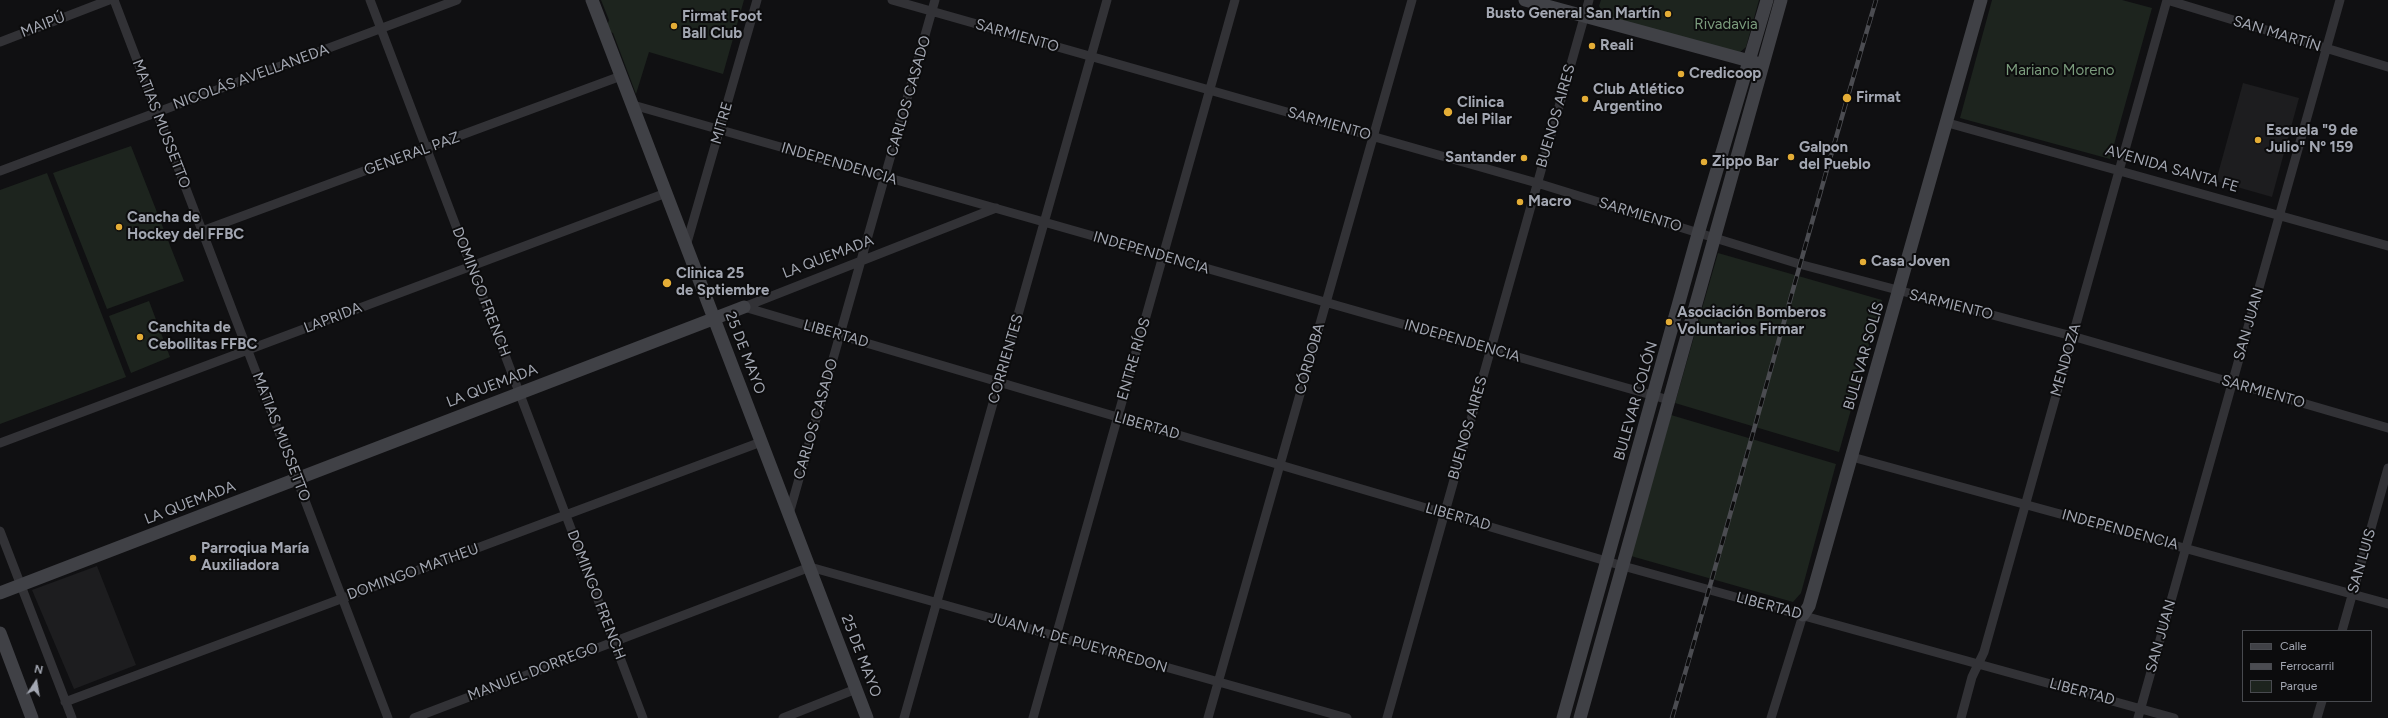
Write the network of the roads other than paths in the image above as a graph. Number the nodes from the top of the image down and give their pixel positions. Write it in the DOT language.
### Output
graph roads {
  1 [pos="109,0"];
  2 [pos="114,0"];
  3 [pos="370,0"];
  4 [pos="458,0"];
  5 [pos="592,0"];
  6 [pos="757,0"];
  7 [pos="892,0"];
  8 [pos="935,0"];
  9 [pos="1107,0"];
  10 [pos="1235,0"];
  11 [pos="1412,0"];
  12 [pos="1525,0"];
  13 [pos="1589,0"];
  14 [pos="1767,0"];
  15 [pos="1781,0"];
  16 [pos="1981,0"];
  17 [pos="2167,0"];
  18 [pos="2340,0"];
  19 [pos="932,11"];
  20 [pos="1584,16"];
  21 [pos="381,28"];
  22 [pos="0,42"];
  23 [pos="2326,49"];
  24 [pos="1091,57"];
  25 [pos="1749,61"];
  26 [pos="1762,65"];
  27 [pos="2388,67"];
  28 [pos="621,76"];
  29 [pos="1210,90"];
  30 [pos="632,106"];
  31 [pos="157,112"];
  32 [pos="1948,123"];
  33 [pos="720,130"];
  34 [pos="1373,137"];
  35 [pos="427,148"];
  36 [pos="0,171"];
  37 [pos="2119,171"];
  38 [pos="886,177"];
  39 [pos="1537,183"];
  40 [pos="666,193"];
  41 [pos="996,208"];
  42 [pos="2279,215"];
  43 [pos="1044,222"];
  44 [pos="202,231"];
  45 [pos="1698,234"];
  46 [pos="1714,238"];
  47 [pos="686,246"];
  48 [pos="2388,246"];
  49 [pos="1162,256"];
  50 [pos="861,262"];
  51 [pos="471,266"];
  52 [pos="1898,292"];
  53 [pos="1326,303"];
  54 [pos="744,307"];
  55 [pos="714,318"];
  56 [pos="840,336"];
  57 [pos="2072,336"];
  58 [pos="248,350"];
  59 [pos="1490,350"];
  60 [pos="999,382"];
  61 [pos="2232,383"];
  62 [pos="520,393"];
  63 [pos="1654,395"];
  64 [pos="1669,400"];
  65 [pos="1117,417"];
  66 [pos="2388,428"];
  67 [pos="761,442"];
  68 [pos="0,443"];
  69 [pos="1852,456"];
  70 [pos="1280,465"];
  71 [pos="2388,468"];
  72 [pos="297,478"];
  73 [pos="2025,504"];
  74 [pos="789,514"];
  75 [pos="1444,514"];
  76 [pos="566,515"];
  77 [pos="0,531"];
  78 [pos="2186,548"];
  79 [pos="1608,561"];
  80 [pos="1623,566"];
  81 [pos="810,567"];
  82 [pos="20,585"];
  83 [pos="0,592"];
  84 [pos="2353,594"];
  85 [pos="343,598"];
  86 [pos="937,603"];
  87 [pos="2388,604"];
  88 [pos="1803,615"];
  89 [pos="2342,630"];
  90 [pos="0,633"];
  91 [pos="1056,636"];
  92 [pos="614,642"];
  93 [pos="1978,664"];
  94 [pos="1218,682"];
  95 [pos="856,689"];
  96 [pos="65,702"];
  97 [pos="2322,702"];
  98 [pos="2141,708"];
  99 [pos="32,718"];
  100 [pos="72,718"];
  101 [pos="388,718"];
  102 [pos="414,718"];
  103 [pos="643,718"];
  104 [pos="783,718"];
  105 [pos="867,718"];
  106 [pos="904,718"];
  107 [pos="1033,718"];
  108 [pos="1208,718"];
  109 [pos="1347,718"];
  110 [pos="1386,718"];
  111 [pos="1563,718"];
  112 [pos="1580,718"];
  113 [pos="1771,718"];
  114 [pos="1961,718"];
  115 [pos="2138,718"];
  116 [pos="2174,718"];
  117 [pos="2317,718"];
  1 -- 22 [label="street, MAIPÚ"];
  2 -- 31 [label="street, MATIAS MUSSETTO"];
  3 -- 21 [label="street, DOMINGO FRENCH"];
  4 -- 21 [label="street, NICOLÁS AVELLANEDA"];
  5 -- 28 [label="street, 25 DE MAYO"];
  6 -- 33 [label="street, MITRE"];
  7 -- 19 [label="street, SARMIENTO"];
  8 -- 19 [label="street, CARLOS CASADO"];
  9 -- 24 [label="street, CORRIENTES"];
  10 -- 29 [label="street, ENTRE RÍOS"];
  11 -- 34 [label="street, CÓRDOBA"];
  12 -- 20 [label="street"];
  13 -- 20 [label="street, BUENOS AIRES"];
  14 -- 25 [label="street, BULEVAR COLÓN"];
  15 -- 26 [label="street, BULEVAR COLÓN"];
  16 -- 32 [label="street, BULEVAR SOLÍS"];
  17 -- 23 [label="street, SAN MARTÍN"];
  17 -- 37 [label="street, MENDOZA"];
  18 -- 23 [label="street, SAN JUAN"];
  19 -- 24 [label="street, SARMIENTO"];
  19 -- 38 [label="street, CARLOS CASADO"];
  20 -- 25 [label="street"];
  20 -- 39 [label="street, BUENOS AIRES"];
  21 -- 31 [label="street, NICOLÁS AVELLANEDA"];
  21 -- 35 [label="street, DOMINGO FRENCH"];
  23 -- 27 [label="street, SAN MARTÍN"];
  23 -- 42 [label="street, SAN JUAN"];
  24 -- 29 [label="street, SARMIENTO"];
  24 -- 43 [label="street, CORRIENTES"];
  25 -- 26 [label="street"];
  25 -- 45 [label="street, BULEVAR COLÓN"];
  26 -- 46 [label="street, BULEVAR COLÓN"];
  28 -- 30 [label="street, 25 DE MAYO"];
  28 -- 35 [label="street, GENERAL PAZ"];
  29 -- 34 [label="street, SARMIENTO"];
  29 -- 49 [label="street, ENTRE RÍOS"];
  30 -- 33 [label="street, INDEPENDENCIA"];
  30 -- 40 [label="street, 25 DE MAYO"];
  31 -- 36 [label="street, NICOLÁS AVELLANEDA"];
  31 -- 44 [label="street, MATIAS MUSSETTO"];
  32 -- 37 [label="street, AVENIDA SANTA FE"];
  32 -- 52 [label="street, BULEVAR SOLÍS"];
  33 -- 38 [label="street, INDEPENDENCIA"];
  33 -- 47 [label="street, MITRE"];
  34 -- 39 [label="street, SARMIENTO"];
  34 -- 53 [label="street, CÓRDOBA"];
  35 -- 44 [label="street, GENERAL PAZ"];
  35 -- 51 [label="street, DOMINGO FRENCH"];
  37 -- 42 [label="street, AVENIDA SANTA FE"];
  37 -- 57 [label="street, MENDOZA"];
  38 -- 41 [label="street, INDEPENDENCIA"];
  38 -- 50 [label="street, CARLOS CASADO"];
  39 -- 45 [label="street, SARMIENTO"];
  39 -- 59 [label="street, BUENOS AIRES"];
  40 -- 47 [label="street, 25 DE MAYO"];
  40 -- 51 [label="street, LAPRIDA"];
  41 -- 43 [label="street, INDEPENDENCIA"];
  41 -- 50 [label="street, LA QUEMADA"];
  42 -- 48 [label="street, AVENIDA SANTA FE"];
  42 -- 61 [label="street, SAN JUAN"];
  43 -- 49 [label="street, INDEPENDENCIA"];
  43 -- 60 [label="street, CORRIENTES"];
  44 -- 58 [label="street, MATIAS MUSSETTO"];
  45 -- 46 [label="street, SARMIENTO"];
  45 -- 63 [label="street, BULEVAR COLÓN"];
  46 -- 52 [label="street, SARMIENTO"];
  46 -- 64 [label="street, BULEVAR COLÓN"];
  47 -- 55 [label="street, 25 DE MAYO"];
  49 -- 53 [label="street, INDEPENDENCIA"];
  49 -- 65 [label="street, ENTRE RÍOS"];
  50 -- 54 [label="street, LA QUEMADA"];
  50 -- 56 [label="street, CARLOS CASADO"];
  51 -- 58 [label="street, LAPRIDA"];
  51 -- 62 [label="street, DOMINGO FRENCH"];
  52 -- 57 [label="street, SARMIENTO"];
  52 -- 69 [label="street, BULEVAR SOLÍS"];
  53 -- 59 [label="street, INDEPENDENCIA"];
  53 -- 70 [label="street, CÓRDOBA"];
  54 -- 55 [label="street, LA QUEMADA"];
  54 -- 56 [label="street, LIBERTAD"];
  55 -- 62 [label="street, LA QUEMADA"];
  55 -- 67 [label="street, 25 DE MAYO"];
  56 -- 60 [label="street, LIBERTAD"];
  56 -- 74 [label="street, CARLOS CASADO"];
  57 -- 61 [label="street, SARMIENTO"];
  57 -- 73 [label="street, MENDOZA"];
  58 -- 68 [label="street, LAPRIDA"];
  58 -- 72 [label="street, MATIAS MUSSETTO"];
  59 -- 63 [label="street, INDEPENDENCIA"];
  59 -- 75 [label="street, BUENOS AIRES"];
  60 -- 65 [label="street, LIBERTAD"];
  60 -- 86 [label="street, CORRIENTES"];
  61 -- 66 [label="street, SARMIENTO"];
  61 -- 78 [label="street, SAN JUAN"];
  62 -- 72 [label="street, LA QUEMADA"];
  62 -- 76 [label="street, DOMINGO FRENCH"];
  63 -- 64 [label="street, INDEPENDENCIA"];
  63 -- 79 [label="street, BULEVAR COLÓN"];
  64 -- 80 [label="street, BULEVAR COLÓN"];
  65 -- 70 [label="street, LIBERTAD"];
  65 -- 91 [label="street, ENTRE RÍOS"];
  67 -- 74 [label="street, 25 DE MAYO"];
  67 -- 76 [label="street, DOMINGO MATHEU"];
  69 -- 73 [label="street, INDEPENDENCIA"];
  69 -- 88 [label="street, BULEVAR SOLÍS"];
  70 -- 75 [label="street, LIBERTAD"];
  70 -- 94 [label="street, CÓRDOBA"];
  71 -- 84 [label="street, SAN LUIS"];
  72 -- 82 [label="street, LA QUEMADA"];
  72 -- 85 [label="street, MATIAS MUSSETTO"];
  73 -- 78 [label="street, INDEPENDENCIA"];
  73 -- 93 [label="street, MENDOZA"];
  74 -- 81 [label="street, 25 DE MAYO"];
  75 -- 79 [label="street, LIBERTAD"];
  75 -- 110 [label="street, BUENOS AIRES"];
  76 -- 85 [label="street, DOMINGO MATHEU"];
  76 -- 92 [label="street, DOMINGO FRENCH"];
  77 -- 82 [label="street"];
  78 -- 84 [label="street, INDEPENDENCIA"];
  78 -- 98 [label="street, SAN JUAN"];
  79 -- 80 [label="street, LIBERTAD"];
  79 -- 111 [label="street, BULEVAR COLÓN"];
  80 -- 88 [label="street, LIBERTAD"];
  80 -- 112 [label="street, BULEVAR COLÓN"];
  81 -- 86 [label="street, JUAN M. DE PUEYRREDON"];
  81 -- 92 [label="street, MANUEL DORREGO"];
  81 -- 95 [label="street, 25 DE MAYO"];
  82 -- 83 [label="street, LA QUEMADA"];
  82 -- 96 [label="street"];
  84 -- 87 [label="street, INDEPENDENCIA"];
  84 -- 89 [label="street, SAN LUIS"];
  85 -- 96 [label="street, DOMINGO MATHEU"];
  85 -- 101 [label="street, MATIAS MUSSETTO"];
  86 -- 91 [label="street, JUAN M. DE PUEYRREDON"];
  86 -- 106 [label="street, CORRIENTES"];
  88 -- 93 [label="street, LIBERTAD"];
  88 -- 113 [label="street, BULEVAR SOLÍS"];
  90 -- 99 [label="street"];
  91 -- 94 [label="street, JUAN M. DE PUEYRREDON"];
  91 -- 107 [label="street, ENTRE RÍOS"];
  92 -- 102 [label="street, MANUEL DORREGO"];
  92 -- 103 [label="street, DOMINGO FRENCH"];
  93 -- 98 [label="street, LIBERTAD"];
  93 -- 114 [label="street, MENDOZA"];
  94 -- 108 [label="street, CÓRDOBA"];
  94 -- 109 [label="street, JUAN M. DE PUEYRREDON"];
  95 -- 104 [label="street"];
  95 -- 105 [label="street, 25 DE MAYO"];
  96 -- 100 [label="street"];
  97 -- 117 [label="street"];
  98 -- 115 [label="street, SAN JUAN"];
  98 -- 116 [label="street, LIBERTAD"];
}
